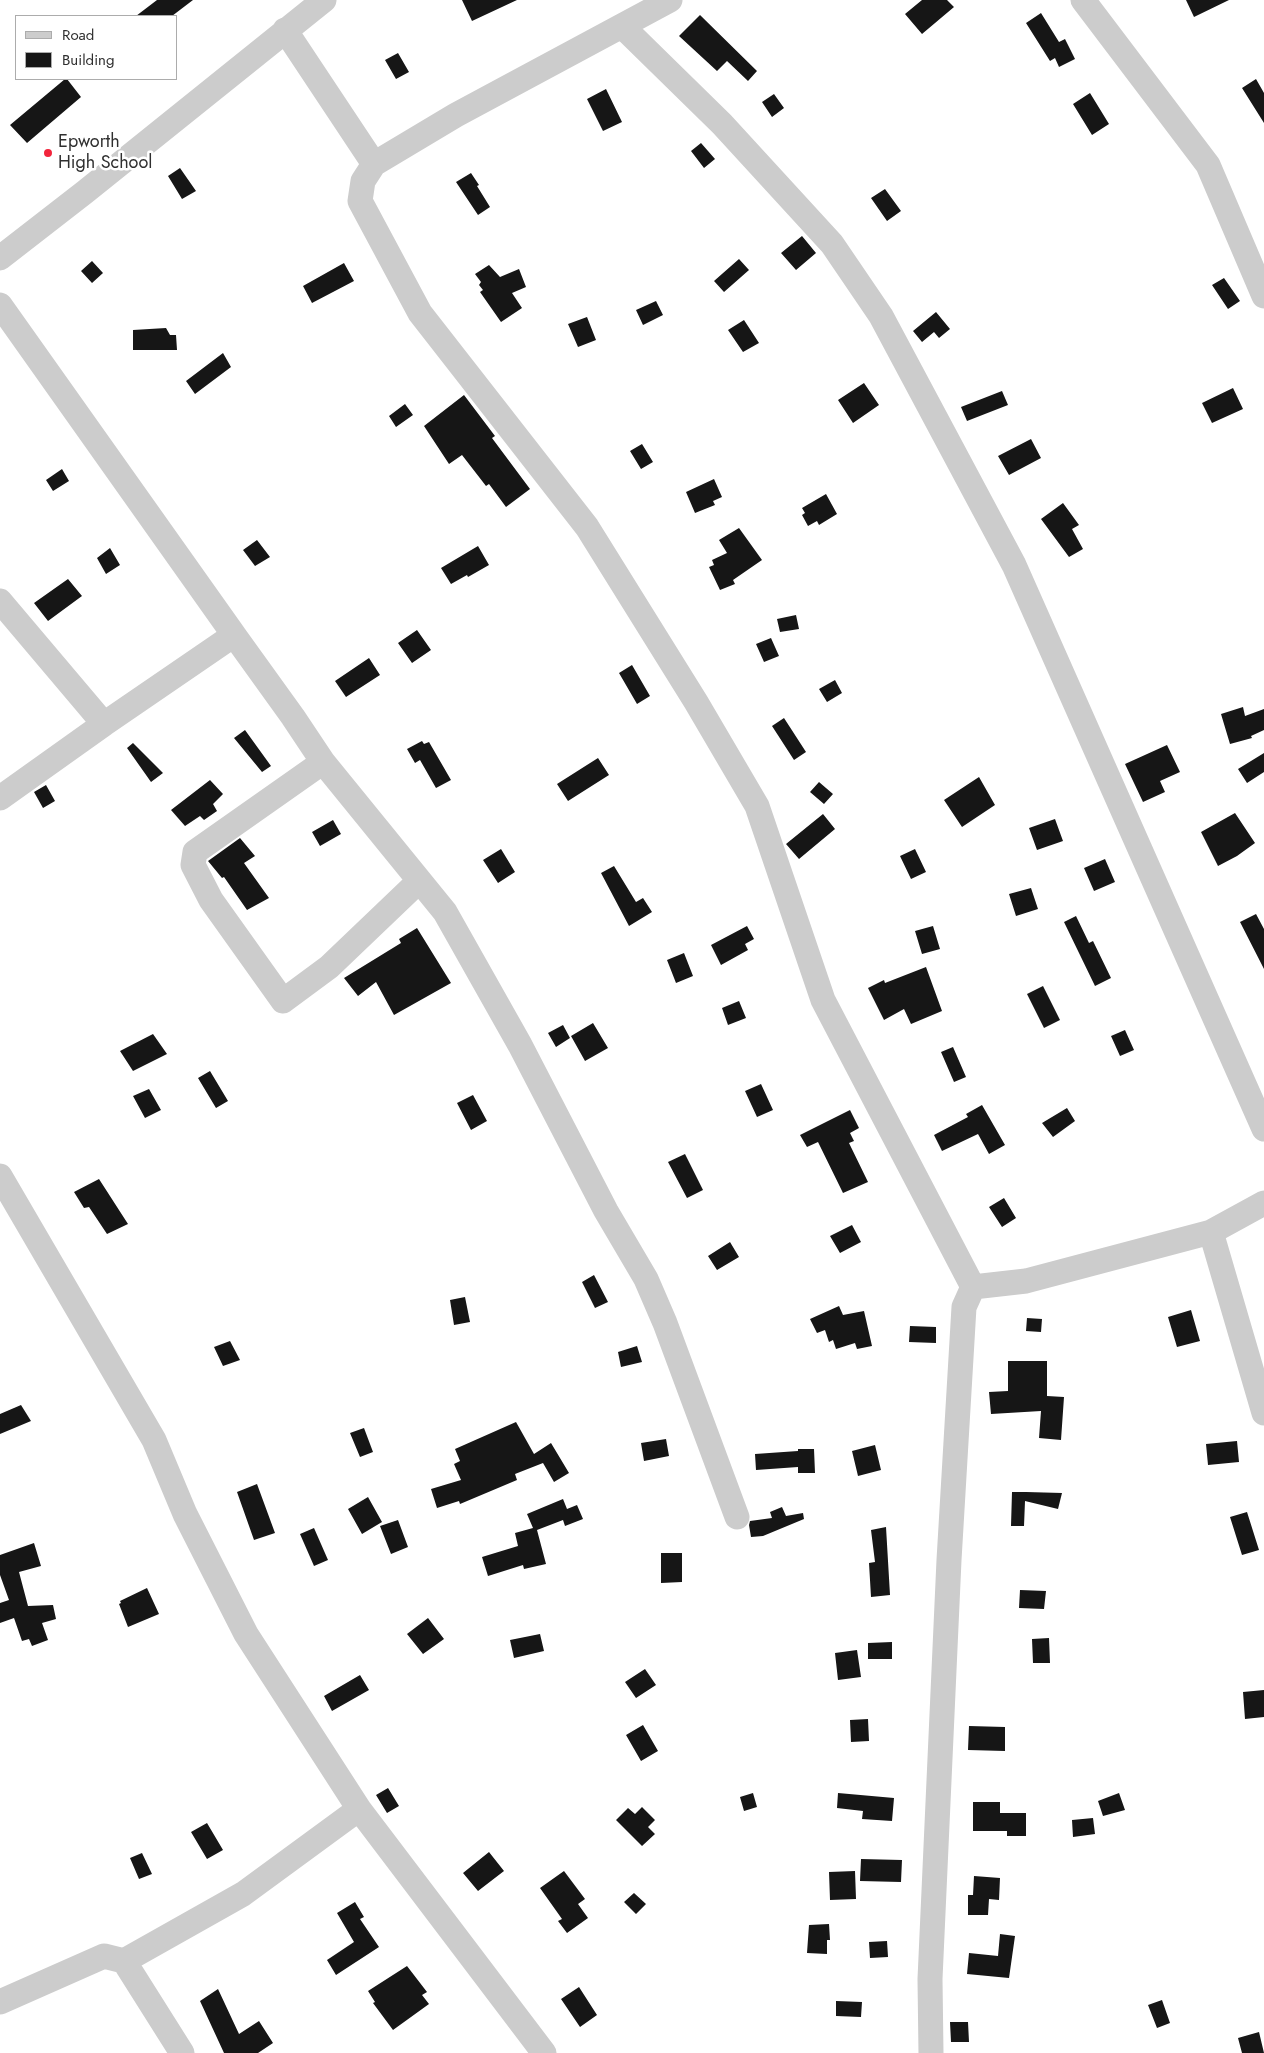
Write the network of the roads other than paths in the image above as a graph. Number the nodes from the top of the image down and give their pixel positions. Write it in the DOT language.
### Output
graph roads {
  1 [pos="324,0"];
  2 [pos="670,0"];
  3 [pos="1083,0"];
  4 [pos="622,27"];
  5 [pos="285,30"];
  6 [pos="374,164"];
  7 [pos="0,258"];
  8 [pos="1264,296"];
  9 [pos="0,305"];
  10 [pos="0,600"];
  11 [pos="234,635"];
  12 [pos="104,724"];
  13 [pos="323,762"];
  14 [pos="0,798"];
  15 [pos="419,881"];
  16 [pos="1264,1128"];
  17 [pos="0,1176"];
  18 [pos="1264,1203"];
  19 [pos="6,1204"];
  20 [pos="1211,1232"];
  21 [pos="973,1286"];
  22 [pos="1264,1413"];
  23 [pos="737,1517"];
  24 [pos="359,1809"];
  25 [pos="124,1961"];
  26 [pos="0,2002"];
  27 [pos="182,2053"];
  28 [pos="544,2053"];
  29 [pos="931,2053"];
  1 -- 5 [label="street"];
  2 -- 4 [label="street"];
  3 -- 8 [label="street"];
  4 -- 6 [label="street"];
  4 -- 16 [label="street"];
  5 -- 6 [label="street"];
  5 -- 7 [label="street"];
  6 -- 21 [label="street"];
  9 -- 11 [label="street"];
  10 -- 12 [label="street"];
  11 -- 12 [label="street"];
  11 -- 13 [label="street"];
  12 -- 14 [label="street"];
  13 -- 15 [label="street"];
  13 -- 15 [label="street"];
  15 -- 23 [label="street"];
  17 -- 19 [label="street"];
  18 -- 20 [label="street"];
  19 -- 24 [label="street"];
  20 -- 21 [label="street"];
  20 -- 22 [label="street"];
  21 -- 29 [label="street"];
  24 -- 25 [label="street"];
  24 -- 28 [label="street"];
  25 -- 26 [label="street"];
  25 -- 27 [label="street"];
}
